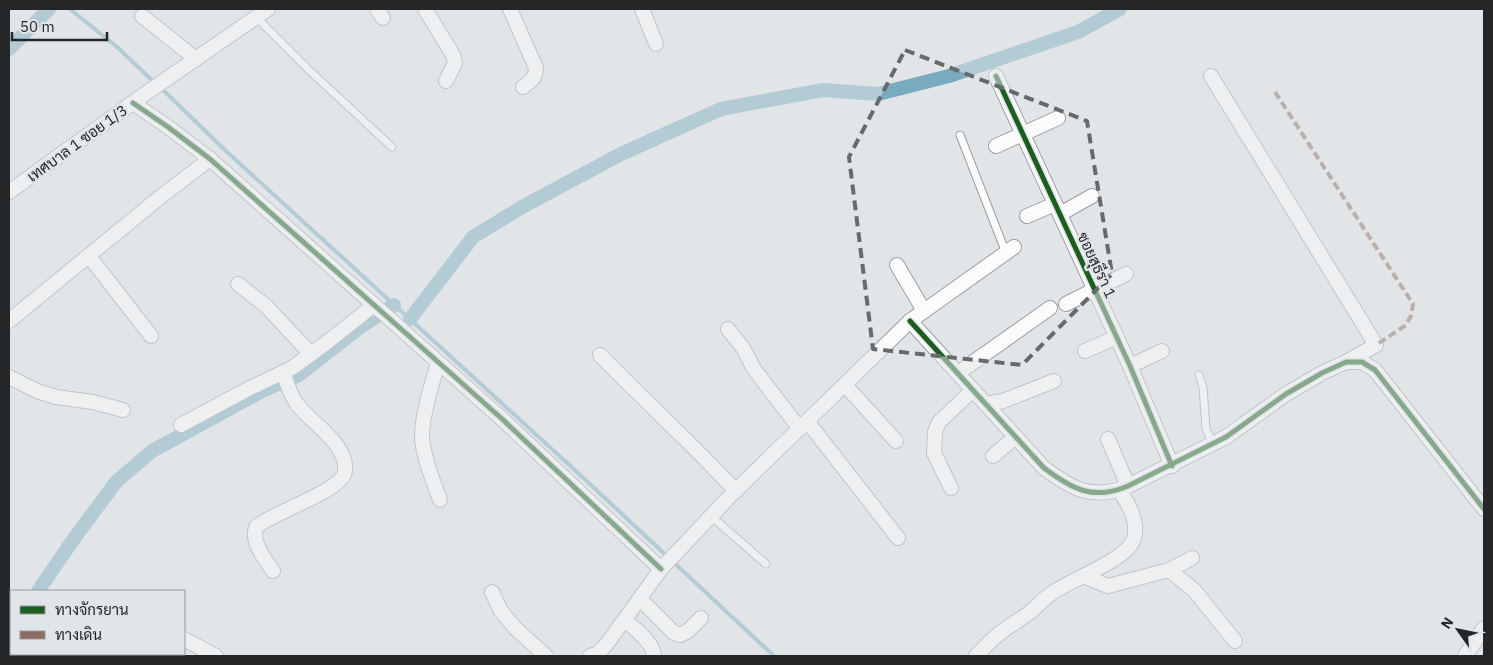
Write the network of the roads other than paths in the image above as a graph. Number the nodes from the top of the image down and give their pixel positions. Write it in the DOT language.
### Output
graph roads {
  1 [pos="268,9"];
  2 [pos="425,9"];
  3 [pos="510,9"];
  4 [pos="642,9"];
  5 [pos="142,16"];
  6 [pos="256,16"];
  7 [pos="656,44"];
  8 [pos="196,59"];
  9 [pos="996,76"];
  10 [pos="1211,76"];
  11 [pos="446,81"];
  12 [pos="523,87"];
  13 [pos="137,100"];
  14 [pos="1058,118"];
  15 [pos="1023,134"];
  16 [pos="960,135"];
  17 [pos="996,146"];
  18 [pos="392,148"];
  19 [pos="210,159"];
  20 [pos="9,192"];
  21 [pos="1092,196"];
  22 [pos="1057,209"];
  23 [pos="1027,216"];
  24 [pos="1010,250"];
  25 [pos="89,256"];
  26 [pos="897,266"];
  27 [pos="1126,274"];
  28 [pos="238,284"];
  29 [pos="1095,290"];
  30 [pos="1066,304"];
  31 [pos="1050,308"];
  32 [pos="379,310"];
  33 [pos="924,311"];
  34 [pos="9,321"];
  35 [pos="910,321"];
  36 [pos="728,328"];
  37 [pos="151,336"];
  38 [pos="1116,337"];
  39 [pos="1085,351"];
  40 [pos="1162,352"];
  41 [pos="312,354"];
  42 [pos="600,355"];
  43 [pos="1346,362"];
  44 [pos="438,363"];
  45 [pos="1130,366"];
  46 [pos="958,373"];
  47 [pos="1199,376"];
  48 [pos="9,378"];
  49 [pos="285,378"];
  50 [pos="1054,381"];
  51 [pos="845,385"];
  52 [pos="973,390"];
  53 [pos="986,404"];
  54 [pos="123,410"];
  55 [pos="181,425"];
  56 [pos="804,425"];
  57 [pos="1015,437"];
  58 [pos="1108,439"];
  59 [pos="896,441"];
  60 [pos="1213,444"];
  61 [pos="993,456"];
  62 [pos="1172,466"];
  63 [pos="951,488"];
  64 [pos="1124,488"];
  65 [pos="736,491"];
  66 [pos="440,500"];
  67 [pos="1484,509"];
  68 [pos="712,516"];
  69 [pos="898,538"];
  70 [pos="1192,558"];
  71 [pos="766,564"];
  72 [pos="663,567"];
  73 [pos="1169,570"];
  74 [pos="273,571"];
  75 [pos="1083,576"];
  76 [pos="492,592"];
  77 [pos="640,599"];
  78 [pos="701,618"];
  79 [pos="625,620"];
  80 [pos="1484,628"];
  81 [pos="185,639"];
  82 [pos="1235,640"];
  83 [pos="216,656"];
  84 [pos="546,656"];
  85 [pos="590,656"];
  86 [pos="654,656"];
  87 [pos="976,656"];
  88 [pos="1465,656"];
  1 -- 6 [label="street, เทศบาล 1 ซอย 1/3"];
  2 -- 11 [label="street"];
  3 -- 12 [label="street"];
  4 -- 7 [label="street"];
  5 -- 8 [label="street"];
  6 -- 8 [label="street, เทศบาล 1 ซอย 1/3"];
  6 -- 18 [label="lane"];
  8 -- 13 [label="street, เทศบาล 1 ซอย 1/3"];
  9 -- 15 [label="street, ซอยสุธีรา 1"];
  10 -- 43 [label="street"];
  13 -- 19 [label="street"];
  13 -- 20 [label="street, เทศบาล 1 ซอย 1/3"];
  14 -- 15 [label="street"];
  15 -- 17 [label="street"];
  15 -- 22 [label="street, ซอยสุธีรา 1"];
  16 -- 24 [label="lane"];
  19 -- 25 [label="street"];
  19 -- 32 [label="street"];
  21 -- 22 [label="street"];
  22 -- 23 [label="street"];
  22 -- 29 [label="street, ซอยสุธีรา 1"];
  24 -- 33 [label="street"];
  25 -- 34 [label="street"];
  25 -- 37 [label="street"];
  26 -- 33 [label="street"];
  27 -- 29 [label="street"];
  28 -- 41 [label="street"];
  29 -- 30 [label="street"];
  29 -- 38 [label="street, ซอยสุธีรา 1"];
  31 -- 46 [label="street"];
  32 -- 41 [label="street"];
  32 -- 44 [label="street"];
  33 -- 35 [label="street"];
  35 -- 46 [label="street"];
  35 -- 51 [label="street"];
  36 -- 56 [label="street"];
  38 -- 39 [label="street"];
  38 -- 45 [label="street, ซอยสุธีรา 1"];
  40 -- 45 [label="street"];
  41 -- 49 [label="street"];
  42 -- 65 [label="street"];
  43 -- 60 [label="street"];
  43 -- 67 [label="street"];
  44 -- 66 [label="street"];
  44 -- 72 [label="street"];
  45 -- 62 [label="street, ซอยสุธีรา 1"];
  46 -- 52 [label="street"];
  47 -- 60 [label="lane"];
  48 -- 54 [label="street"];
  49 -- 55 [label="street"];
  49 -- 74 [label="street"];
  50 -- 53 [label="street"];
  51 -- 56 [label="street"];
  51 -- 59 [label="street"];
  52 -- 53 [label="street"];
  52 -- 63 [label="street"];
  53 -- 57 [label="street"];
  56 -- 65 [label="street"];
  56 -- 69 [label="street"];
  57 -- 61 [label="street"];
  57 -- 64 [label="street"];
  58 -- 64 [label="street"];
  60 -- 62 [label="street"];
  62 -- 64 [label="street"];
  64 -- 75 [label="street"];
  65 -- 68 [label="street"];
  68 -- 71 [label="lane"];
  68 -- 72 [label="street"];
  70 -- 73 [label="street"];
  72 -- 77 [label="street"];
  73 -- 75 [label="street"];
  73 -- 82 [label="street"];
  75 -- 87 [label="street"];
  76 -- 84 [label="street"];
  77 -- 78 [label="street"];
  77 -- 79 [label="street"];
  79 -- 85 [label="street"];
  79 -- 86 [label="street"];
  80 -- 88 [label="street"];
  81 -- 83 [label="street"];
}
